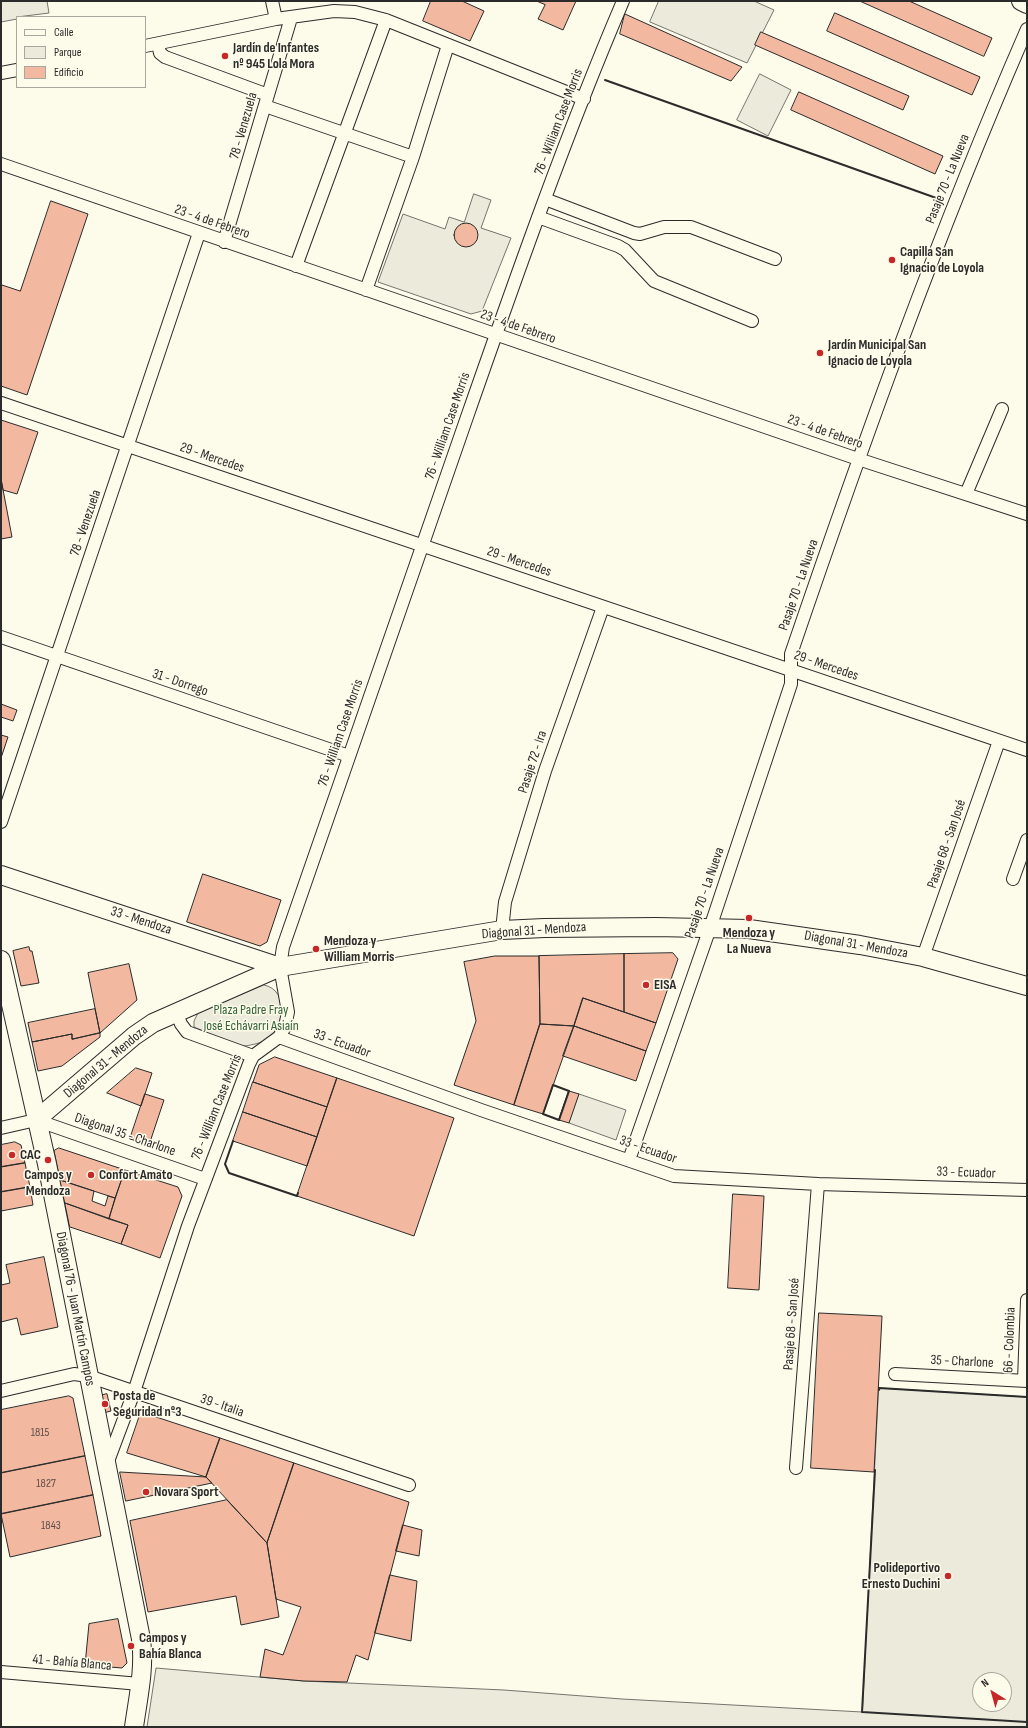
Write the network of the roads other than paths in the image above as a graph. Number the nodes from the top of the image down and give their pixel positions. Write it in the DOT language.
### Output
graph roads {
  1 [pos="272,1"];
  2 [pos="623,1"];
  3 [pos="1021,1"];
  4 [pos="1027,4"];
  5 [pos="291,18"];
  6 [pos="276,20"];
  7 [pos="386,20"];
  8 [pos="1027,29"];
  9 [pos="158,44"];
  10 [pos="448,45"];
  11 [pos="146,46"];
  12 [pos="16,70"];
  13 [pos="1,74"];
  14 [pos="584,99"];
  15 [pos="267,100"];
  16 [pos="344,132"];
  17 [pos="413,157"];
  18 [pos="1,164"];
  19 [pos="545,199"];
  20 [pos="538,217"];
  21 [pos="199,233"];
  22 [pos="224,242"];
  23 [pos="776,259"];
  24 [pos="296,266"];
  25 [pos="366,290"];
  26 [pos="752,321"];
  27 [pos="496,335"];
  28 [pos="1,403"];
  29 [pos="1002,409"];
  30 [pos="128,445"];
  31 [pos="858,459"];
  32 [pos="966,494"];
  33 [pos="1027,514"];
  34 [pos="422,545"];
  35 [pos="602,607"];
  36 [pos="1,637"];
  37 [pos="57,657"];
  38 [pos="791,670"];
  39 [pos="999,741"];
  40 [pos="1027,750"];
  41 [pos="349,756"];
  42 [pos="1,822"];
  43 [pos="1027,840"];
  44 [pos="1,875"];
  45 [pos="1013,879"];
  46 [pos="710,928"];
  47 [pos="502,930"];
  48 [pos="923,957"];
  49 [pos="1,960"];
  50 [pos="280,967"];
  51 [pos="1027,986"];
  52 [pos="176,1012"];
  53 [pos="279,1038"];
  54 [pos="253,1056"];
  55 [pos="36,1120"];
  56 [pos="1,1128"];
  57 [pos="629,1160"];
  58 [pos="205,1179"];
  59 [pos="818,1184"];
  60 [pos="1027,1190"];
  61 [pos="1027,1300"];
  62 [pos="895,1374"];
  63 [pos="88,1376"];
  64 [pos="1025,1380"];
  65 [pos="1,1391"];
  66 [pos="134,1392"];
  67 [pos="106,1467"];
  68 [pos="796,1468"];
  69 [pos="409,1485"];
  70 [pos="1,1672"];
  71 [pos="140,1684"];
  72 [pos="134,1727"];
  1 -- 6 [label="street"];
  2 -- 14 [label="street, 76 - William Case Morris"];
  3 -- 4 [label="street"];
  5 -- 6 [label="street"];
  5 -- 7 [label="street"];
  5 -- 15 [label="street, 78 - Venezuela"];
  6 -- 9 [label="street"];
  7 -- 10 [label="street"];
  7 -- 16 [label="street"];
  8 -- 31 [label="street, Pasaje 70 - La Nueva"];
  9 -- 11 [label="street"];
  9 -- 15 [label="street"];
  10 -- 14 [label="street"];
  10 -- 17 [label="street"];
  12 -- 13 [label="street"];
  14 -- 19 [label="street, 76 - William Case Morris"];
  15 -- 16 [label="street"];
  15 -- 22 [label="street, 78 - Venezuela"];
  16 -- 17 [label="street"];
  16 -- 24 [label="street"];
  17 -- 25 [label="street"];
  18 -- 21 [label="street, 23 - 4 de Febrero"];
  19 -- 20 [label="street, 76 - William Case Morris"];
  19 -- 23 [label="street"];
  20 -- 26 [label="street"];
  20 -- 27 [label="street, 76 - William Case Morris"];
  21 -- 22 [label="street, 23 - 4 de Febrero"];
  21 -- 30 [label="street, 78 - Venezuela"];
  22 -- 24 [label="street, 23 - 4 de Febrero"];
  24 -- 25 [label="street, 23 - 4 de Febrero"];
  25 -- 27 [label="street, 23 - 4 de Febrero"];
  27 -- 31 [label="street, 23 - 4 de Febrero"];
  27 -- 34 [label="street, 76 - William Case Morris"];
  28 -- 30 [label="street, 29 - Mercedes"];
  29 -- 32 [label="street"];
  30 -- 34 [label="street, 29 - Mercedes"];
  30 -- 37 [label="street, 78 - Venezuela"];
  31 -- 32 [label="street, 23 - 4 de Febrero"];
  31 -- 38 [label="street, Pasaje 70 - La Nueva"];
  32 -- 33 [label="street, 23 - 4 de Febrero"];
  34 -- 35 [label="street, 29 - Mercedes"];
  34 -- 41 [label="street, 76 - William Case Morris"];
  35 -- 38 [label="street, 29 - Mercedes"];
  35 -- 47 [label="street, Pasaje 72 - Ira"];
  36 -- 37 [label="street, 31 - Dorrego"];
  37 -- 41 [label="street, 31 - Dorrego"];
  37 -- 42 [label="street, 78 - Venezuela"];
  38 -- 39 [label="street, 29 - Mercedes"];
  38 -- 46 [label="street, Pasaje 70 - La Nueva"];
  39 -- 40 [label="street, 29 - Mercedes"];
  39 -- 48 [label="street, Pasaje 68 - San José"];
  41 -- 50 [label="street, 76 - William Case Morris"];
  43 -- 45 [label="street"];
  44 -- 50 [label="street, 33 - Mendoza"];
  46 -- 47 [label="street, Diagonal 31 - Mendoza"];
  46 -- 48 [label="street, Diagonal 31 - Mendoza"];
  46 -- 57 [label="street, Pasaje 70 - La Nueva"];
  47 -- 50 [label="street, Diagonal 31 - Mendoza"];
  48 -- 51 [label="street, Diagonal 31 - Mendoza"];
  49 -- 55 [label="street, Diagonal 76 - Juan Martín Campos"];
  50 -- 52 [label="street, Diagonal 31 - Mendoza"];
  50 -- 53 [label="street, 76 - William Case Morris"];
  52 -- 54 [label="street"];
  52 -- 55 [label="street, Diagonal 31 - Mendoza"];
  53 -- 54 [label="street, 76 - William Case Morris"];
  53 -- 57 [label="street, 33 - Ecuador"];
  54 -- 58 [label="street, 76 - William Case Morris"];
  55 -- 56 [label="street"];
  55 -- 58 [label="street, Diagonal 35 - Charlone"];
  55 -- 63 [label="street, Diagonal 76 - Juan Martín Campos"];
  57 -- 59 [label="street, 33 - Ecuador"];
  58 -- 66 [label="street, 76 - William Case Morris"];
  59 -- 60 [label="street, 33 - Ecuador"];
  59 -- 68 [label="street, Pasaje 68 - San José"];
  61 -- 64 [label="street, 66 - Colombia"];
  62 -- 64 [label="street, 35 - Charlone"];
  63 -- 65 [label="street, 39 - Italia"];
  63 -- 66 [label="street, 39 - Italia"];
  63 -- 67 [label="street, Diagonal 76 - Juan Martín Campos"];
  66 -- 67 [label="street, 76 - William Case Morris"];
  66 -- 69 [label="street, 39 - Italia"];
  67 -- 71 [label="street, Diagonal 76 - Juan Martín Campos"];
  70 -- 71 [label="street, 41 - Bahía Blanca"];
  71 -- 72 [label="street, Diagonal 76 - Juan Martín Campos"];
}
